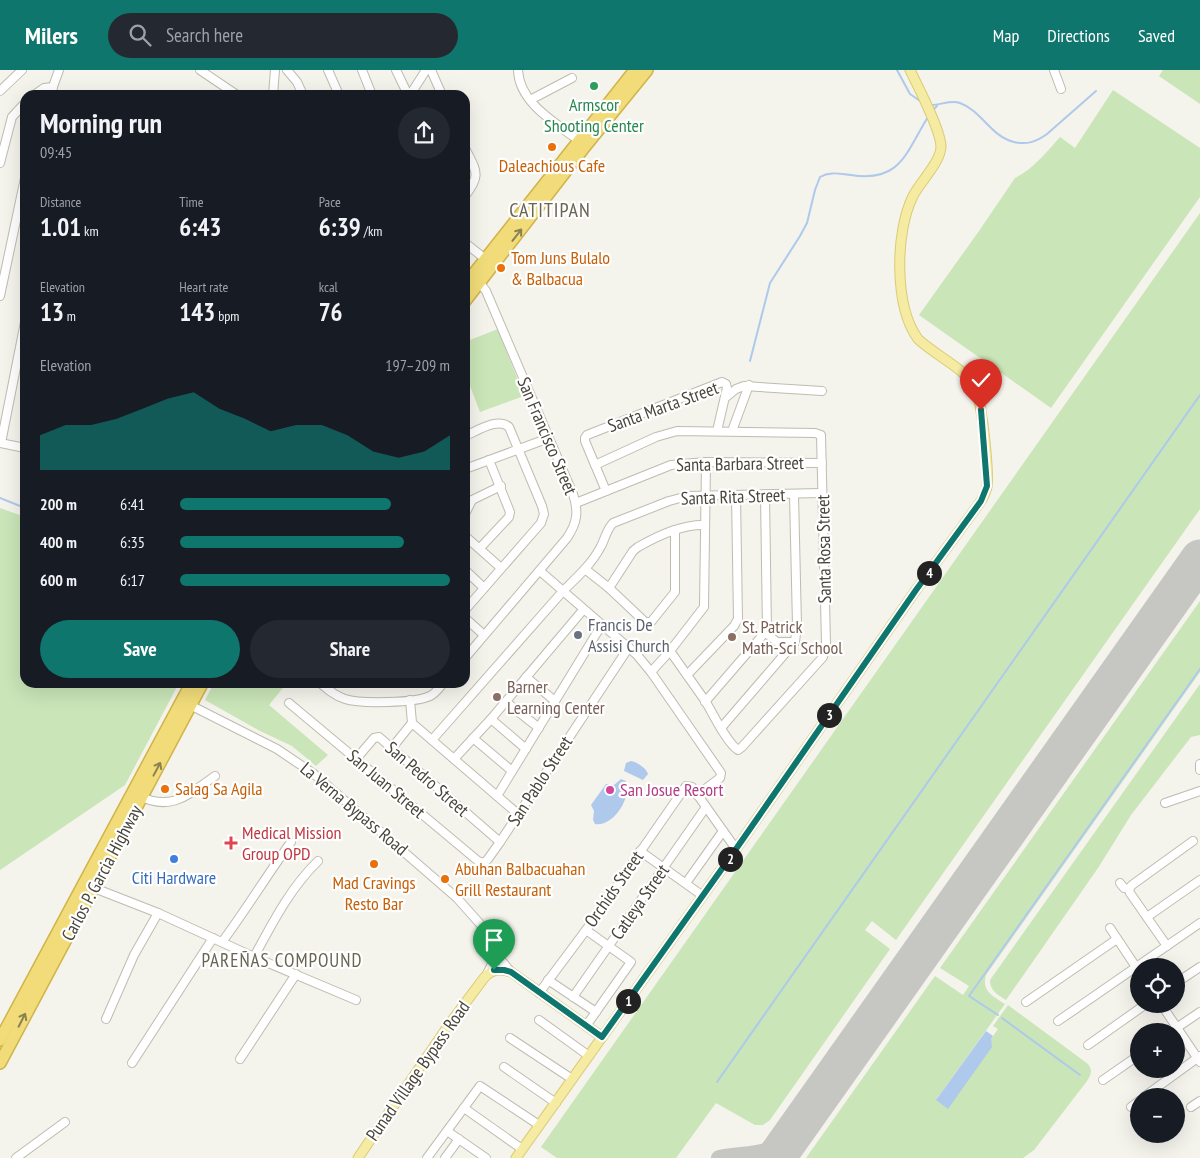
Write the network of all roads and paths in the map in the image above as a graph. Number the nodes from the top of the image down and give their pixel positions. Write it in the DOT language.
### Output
graph roads {
  1 [pos="22,70"];
  2 [pos="59,70"];
  3 [pos="200,70"];
  4 [pos="275,70"];
  5 [pos="287,70"];
  6 [pos="328,70"];
  7 [pos="362,70"];
  8 [pos="396,70"];
  9 [pos="426,70"];
  10 [pos="431,70"];
  11 [pos="518,70"];
  12 [pos="635,70"];
  13 [pos="647,70"];
  14 [pos="1054,70"];
  15 [pos="911,72"];
  16 [pos="572,78"];
  17 [pos="53,87"];
  18 [pos="1061,89"];
  19 [pos="0,90"];
  20 [pos="41,90"];
  21 [pos="52,90"];
  22 [pos="230,90"];
  23 [pos="273,90"];
  24 [pos="301,90"];
  25 [pos="337,90"];
  26 [pos="370,90"];
  27 [pos="406,90"];
  28 [pos="412,90"];
  29 [pos="440,90"];
  30 [pos="530,100"];
  31 [pos="20,108"];
  32 [pos="582,143"];
  33 [pos="470,161"];
  34 [pos="0,163"];
  35 [pos="470,189"];
  36 [pos="20,200"];
  37 [pos="470,247"];
  38 [pos="490,262"];
  39 [pos="477,278"];
  40 [pos="470,283"];
  41 [pos="1,285"];
  42 [pos="470,291"];
  43 [pos="0,296"];
  44 [pos="20,342"];
  45 [pos="749,385"];
  46 [pos="822,392"];
  47 [pos="725,398"];
  48 [pos="717,431"];
  49 [pos="732,431"];
  50 [pos="470,434"];
  51 [pos="548,438"];
  52 [pos="0,443"];
  53 [pos="20,447"];
  54 [pos="518,449"];
  55 [pos="489,460"];
  56 [pos="706,462"];
  57 [pos="822,463"];
  58 [pos="595,465"];
  59 [pos="470,467"];
  60 [pos="501,486"];
  61 [pos="606,491"];
  62 [pos="822,493"];
  63 [pos="736,495"];
  64 [pos="765,495"];
  65 [pos="794,495"];
  66 [pos="706,496"];
  67 [pos="576,503"];
  68 [pos="470,504"];
  69 [pos="705,525"];
  70 [pos="675,530"];
  71 [pos="470,540"];
  72 [pos="480,548"];
  73 [pos="502,568"];
  74 [pos="585,569"];
  75 [pos="540,571"];
  76 [pos="470,575"];
  77 [pos="484,588"];
  78 [pos="609,588"];
  79 [pos="563,591"];
  80 [pos="470,602"];
  81 [pos="583,610"];
  82 [pos="470,622"];
  83 [pos="601,626"];
  84 [pos="766,633"];
  85 [pos="484,634"];
  86 [pos="795,642"];
  87 [pos="629,647"];
  88 [pos="670,651"];
  89 [pos="470,652"];
  90 [pos="651,672"];
  91 [pos="687,676"];
  92 [pos="526,678"];
  93 [pos="191,688"];
  94 [pos="198,688"];
  95 [pos="326,688"];
  96 [pos="438,688"];
  97 [pos="410,700"];
  98 [pos="555,701"];
  99 [pos="289,702"];
  100 [pos="506,702"];
  101 [pos="705,702"];
  102 [pos="187,703"];
  103 [pos="491,719"];
  104 [pos="412,723"];
  105 [pos="538,728"];
  106 [pos="721,728"];
  107 [pos="474,738"];
  108 [pos="432,740"];
  109 [pos="391,748"];
  110 [pos="526,749"];
  111 [pos="356,759"];
  112 [pos="454,759"];
  113 [pos="1200,764"];
  114 [pos="1200,770"];
  115 [pos="512,771"];
  116 [pos="215,776"];
  117 [pos="1200,791"];
  118 [pos="137,795"];
  119 [pos="697,795"];
  120 [pos="497,796"];
  121 [pos="1165,803"];
  122 [pos="706,807"];
  123 [pos="518,814"];
  124 [pos="723,831"];
  125 [pos="1193,841"];
  126 [pos="291,842"];
  127 [pos="500,842"];
  128 [pos="736,849"];
  129 [pos="640,851"];
  130 [pos="318,861"];
  131 [pos="484,863"];
  132 [pos="664,868"];
  133 [pos="1200,880"];
  134 [pos="686,883"];
  135 [pos="1120,883"];
  136 [pos="89,886"];
  137 [pos="1129,889"];
  138 [pos="703,896"];
  139 [pos="158,913"];
  140 [pos="1147,917"];
  141 [pos="1200,923"];
  142 [pos="1110,928"];
  143 [pos="586,930"];
  144 [pos="213,938"];
  145 [pos="1117,939"];
  146 [pos="222,942"];
  147 [pos="609,946"];
  148 [pos="1167,946"];
  149 [pos="54,951"];
  150 [pos="495,953"];
  151 [pos="254,957"];
  152 [pos="1130,958"];
  153 [pos="1151,958"];
  154 [pos="1200,967"];
  155 [pos="511,972"];
  156 [pos="296,974"];
  157 [pos="1130,974"];
  158 [pos="486,975"];
  159 [pos="1185,977"];
  160 [pos="548,980"];
  161 [pos="539,993"];
  162 [pos="573,997"];
  163 [pos="356,1000"];
  164 [pos="1026,1002"];
  165 [pos="596,1012"];
  166 [pos="1200,1012"];
  167 [pos="1133,1013"];
  168 [pos="106,1019"];
  169 [pos="539,1020"];
  170 [pos="1058,1022"];
  171 [pos="1184,1023"];
  172 [pos="586,1026"];
  173 [pos="602,1037"];
  174 [pos="510,1038"];
  175 [pos="0,1040"];
  176 [pos="1185,1043"];
  177 [pos="1088,1045"];
  178 [pos="589,1056"];
  179 [pos="240,1059"];
  180 [pos="1199,1059"];
  181 [pos="1130,1061"];
  182 [pos="132,1063"];
  183 [pos="0,1064"];
  184 [pos="504,1067"];
  185 [pos="572,1079"];
  186 [pos="1103,1080"];
  187 [pos="1157,1088"];
  188 [pos="1200,1101"];
  189 [pos="556,1103"];
  190 [pos="1191,1107"];
  191 [pos="464,1108"];
  192 [pos="65,1122"];
  193 [pos="539,1126"];
  194 [pos="447,1131"];
  195 [pos="458,1139"];
  196 [pos="522,1149"];
  197 [pos="481,1157"];
  198 [pos="16,1158"];
  199 [pos="358,1158"];
  200 [pos="427,1158"];
  201 [pos="445,1158"];
  202 [pos="516,1158"];
  1 -- 19 [label="street"];
  2 -- 17 [label="street"];
  3 -- 22 [label="street"];
  4 -- 23 [label="street"];
  5 -- 24 [label="street"];
  6 -- 25 [label="street"];
  7 -- 26 [label="street"];
  8 -- 27 [label="street"];
  9 -- 28 [label="street"];
  10 -- 29 [label="street"];
  11 -- 30 [label="street"];
  12 -- 32 [label="highway"];
  13 -- 32 [label="highway"];
  14 -- 18 [label="street"];
  15 -- 128 [label="main road"];
  16 -- 30 [label="street"];
  17 -- 20 [label="street"];
  17 -- 21 [label="street"];
  30 -- 32 [label="street"];
  31 -- 34 [label="street"];
  32 -- 38 [label="highway"];
  33 -- 35 [label="street"];
  36 -- 41 [label="street"];
  37 -- 38 [label="street"];
  38 -- 39 [label="highway"];
  39 -- 40 [label="highway"];
  39 -- 42 [label="highway"];
  39 -- 51 [label="street, San Francisco Street"];
  41 -- 43 [label="street"];
  44 -- 52 [label="street"];
  45 -- 46 [label="street"];
  45 -- 47 [label="street"];
  45 -- 49 [label="street"];
  47 -- 48 [label="street, Santa Marta Street"];
  47 -- 58 [label="street, Santa Marta Street"];
  48 -- 49 [label="street"];
  48 -- 58 [label="street"];
  49 -- 57 [label="street, Santa Rosa Street"];
  50 -- 54 [label="street"];
  51 -- 54 [label="street"];
  51 -- 67 [label="street, San Francisco Street"];
  52 -- 53 [label="street"];
  54 -- 55 [label="street"];
  54 -- 73 [label="street"];
  55 -- 59 [label="street"];
  55 -- 60 [label="street"];
  56 -- 57 [label="street, Santa Barbara Street"];
  56 -- 61 [label="street, Santa Barbara Street"];
  56 -- 66 [label="street"];
  57 -- 62 [label="street, Santa Rosa Street"];
  58 -- 61 [label="street"];
  60 -- 68 [label="street"];
  60 -- 72 [label="street"];
  61 -- 67 [label="street, Santa Barbara Street"];
  62 -- 65 [label="street, Santa Rita Street"];
  62 -- 106 [label="street, Santa Rosa Street"];
  63 -- 64 [label="street, Santa Rita Street"];
  63 -- 66 [label="street, Santa Rita Street"];
  63 -- 91 [label="street"];
  64 -- 65 [label="street, Santa Rita Street"];
  64 -- 84 [label="street"];
  65 -- 86 [label="street"];
  66 -- 69 [label="street"];
  66 -- 74 [label="street, Santa Rita Street"];
  67 -- 75 [label="street, San Francisco Street"];
  69 -- 70 [label="street"];
  69 -- 88 [label="street"];
  70 -- 78 [label="street"];
  70 -- 78 [label="street"];
  71 -- 72 [label="street"];
  72 -- 73 [label="street"];
  73 -- 77 [label="street"];
  74 -- 78 [label="street"];
  74 -- 79 [label="street, Santa Rita Street"];
  75 -- 79 [label="street"];
  75 -- 85 [label="street, San Francisco Street"];
  76 -- 77 [label="street"];
  77 -- 80 [label="street"];
  79 -- 81 [label="street"];
  79 -- 108 [label="street, Santa Rita Street"];
  81 -- 83 [label="street"];
  81 -- 92 [label="street"];
  82 -- 85 [label="street"];
  83 -- 87 [label="street"];
  83 -- 98 [label="street"];
  84 -- 86 [label="street"];
  84 -- 101 [label="street"];
  85 -- 89 [label="street, San Francisco Street"];
  86 -- 106 [label="street"];
  87 -- 90 [label="street"];
  87 -- 123 [label="street, San Pablo Street"];
  88 -- 90 [label="street"];
  88 -- 91 [label="street"];
  90 -- 119 [label="street"];
  91 -- 101 [label="street"];
  92 -- 98 [label="street"];
  92 -- 100 [label="street"];
  93 -- 102 [label="highway, Carlos P. Garcia Highway"];
  94 -- 102 [label="highway, Carlos P. Garcia Highway"];
  95 -- 97 [label="street"];
  96 -- 97 [label="street"];
  97 -- 104 [label="street"];
  98 -- 105 [label="street"];
  99 -- 111 [label="street, San Juan Street"];
  100 -- 103 [label="street"];
  100 -- 105 [label="street"];
  101 -- 106 [label="street"];
  102 -- 118 [label="highway, Carlos P. Garcia Highway"];
  102 -- 150 [label="street, La Verna Bypass Road"];
  103 -- 107 [label="street"];
  103 -- 110 [label="street"];
  104 -- 108 [label="street"];
  104 -- 109 [label="street"];
  105 -- 110 [label="street"];
  107 -- 112 [label="street"];
  107 -- 115 [label="street"];
  108 -- 112 [label="street"];
  109 -- 111 [label="street, San Pedro Street"];
  109 -- 127 [label="street, San Pedro Street"];
  110 -- 115 [label="street"];
  111 -- 131 [label="street, San Juan Street"];
  112 -- 120 [label="street"];
  113 -- 114 [label="street"];
  115 -- 120 [label="street"];
  116 -- 118 [label="street"];
  117 -- 121 [label="street"];
  118 -- 136 [label="highway, Carlos P. Garcia Highway"];
  119 -- 122 [label="street"];
  119 -- 129 [label="street, Orchids Street"];
  120 -- 123 [label="street"];
  122 -- 124 [label="street"];
  122 -- 132 [label="street, Catleya Street"];
  123 -- 127 [label="street, San Pablo Street"];
  124 -- 128 [label="street"];
  124 -- 134 [label="street"];
  125 -- 137 [label="street"];
  126 -- 146 [label="street"];
  127 -- 131 [label="street, San Pablo Street"];
  128 -- 138 [label="main road"];
  129 -- 132 [label="street"];
  129 -- 143 [label="street, Orchids Street"];
  130 -- 151 [label="street"];
  132 -- 134 [label="street"];
  132 -- 147 [label="street, Catleya Street"];
  133 -- 140 [label="street"];
  134 -- 138 [label="street"];
  135 -- 137 [label="street"];
  136 -- 139 [label="street"];
  136 -- 149 [label="highway, Carlos P. Garcia Highway"];
  137 -- 140 [label="street"];
  138 -- 173 [label="main road"];
  139 -- 144 [label="street"];
  139 -- 168 [label="street"];
  140 -- 148 [label="street"];
  141 -- 148 [label="street"];
  142 -- 145 [label="street"];
  143 -- 147 [label="street"];
  143 -- 160 [label="street, Orchids Street"];
  144 -- 146 [label="street"];
  144 -- 182 [label="street"];
  145 -- 152 [label="street"];
  145 -- 164 [label="street"];
  146 -- 151 [label="street"];
  147 -- 162 [label="street, Catleya Street"];
  147 -- 165 [label="street"];
  148 -- 153 [label="street"];
  149 -- 175 [label="highway, Carlos P. Garcia Highway"];
  183 -- 149 [label="highway, Carlos P. Garcia Highway, one-way"];
  150 -- 155 [label="street, La Verna Bypass Road"];
  150 -- 158 [label="street"];
  151 -- 156 [label="street"];
  154 -- 159 [label="street"];
  155 -- 158 [label="main road"];
  155 -- 161 [label="main road"];
  156 -- 163 [label="street"];
  156 -- 179 [label="street"];
  157 -- 170 [label="street"];
  158 -- 199 [label="main road, Punad Village Bypass Road"];
  160 -- 161 [label="street, Orchids Street"];
  160 -- 162 [label="street"];
  161 -- 172 [label="main road"];
  162 -- 165 [label="street"];
  165 -- 172 [label="street"];
  166 -- 171 [label="street"];
  167 -- 177 [label="street"];
  169 -- 178 [label="street"];
  172 -- 173 [label="main road"];
  173 -- 178 [label="main road"];
  174 -- 185 [label="street"];
  176 -- 180 [label="street"];
  178 -- 185 [label="main road"];
  180 -- 187 [label="street"];
  181 -- 186 [label="street"];
  184 -- 189 [label="street"];
  185 -- 189 [label="main road"];
  188 -- 190 [label="street"];
  189 -- 193 [label="main road"];
  191 -- 193 [label="street"];
  191 -- 194 [label="street"];
  191 -- 196 [label="street"];
  192 -- 198 [label="street"];
  193 -- 196 [label="main road"];
  194 -- 195 [label="street"];
  194 -- 200 [label="street"];
  195 -- 197 [label="street"];
  195 -- 201 [label="street"];
  196 -- 202 [label="main road"];
}
